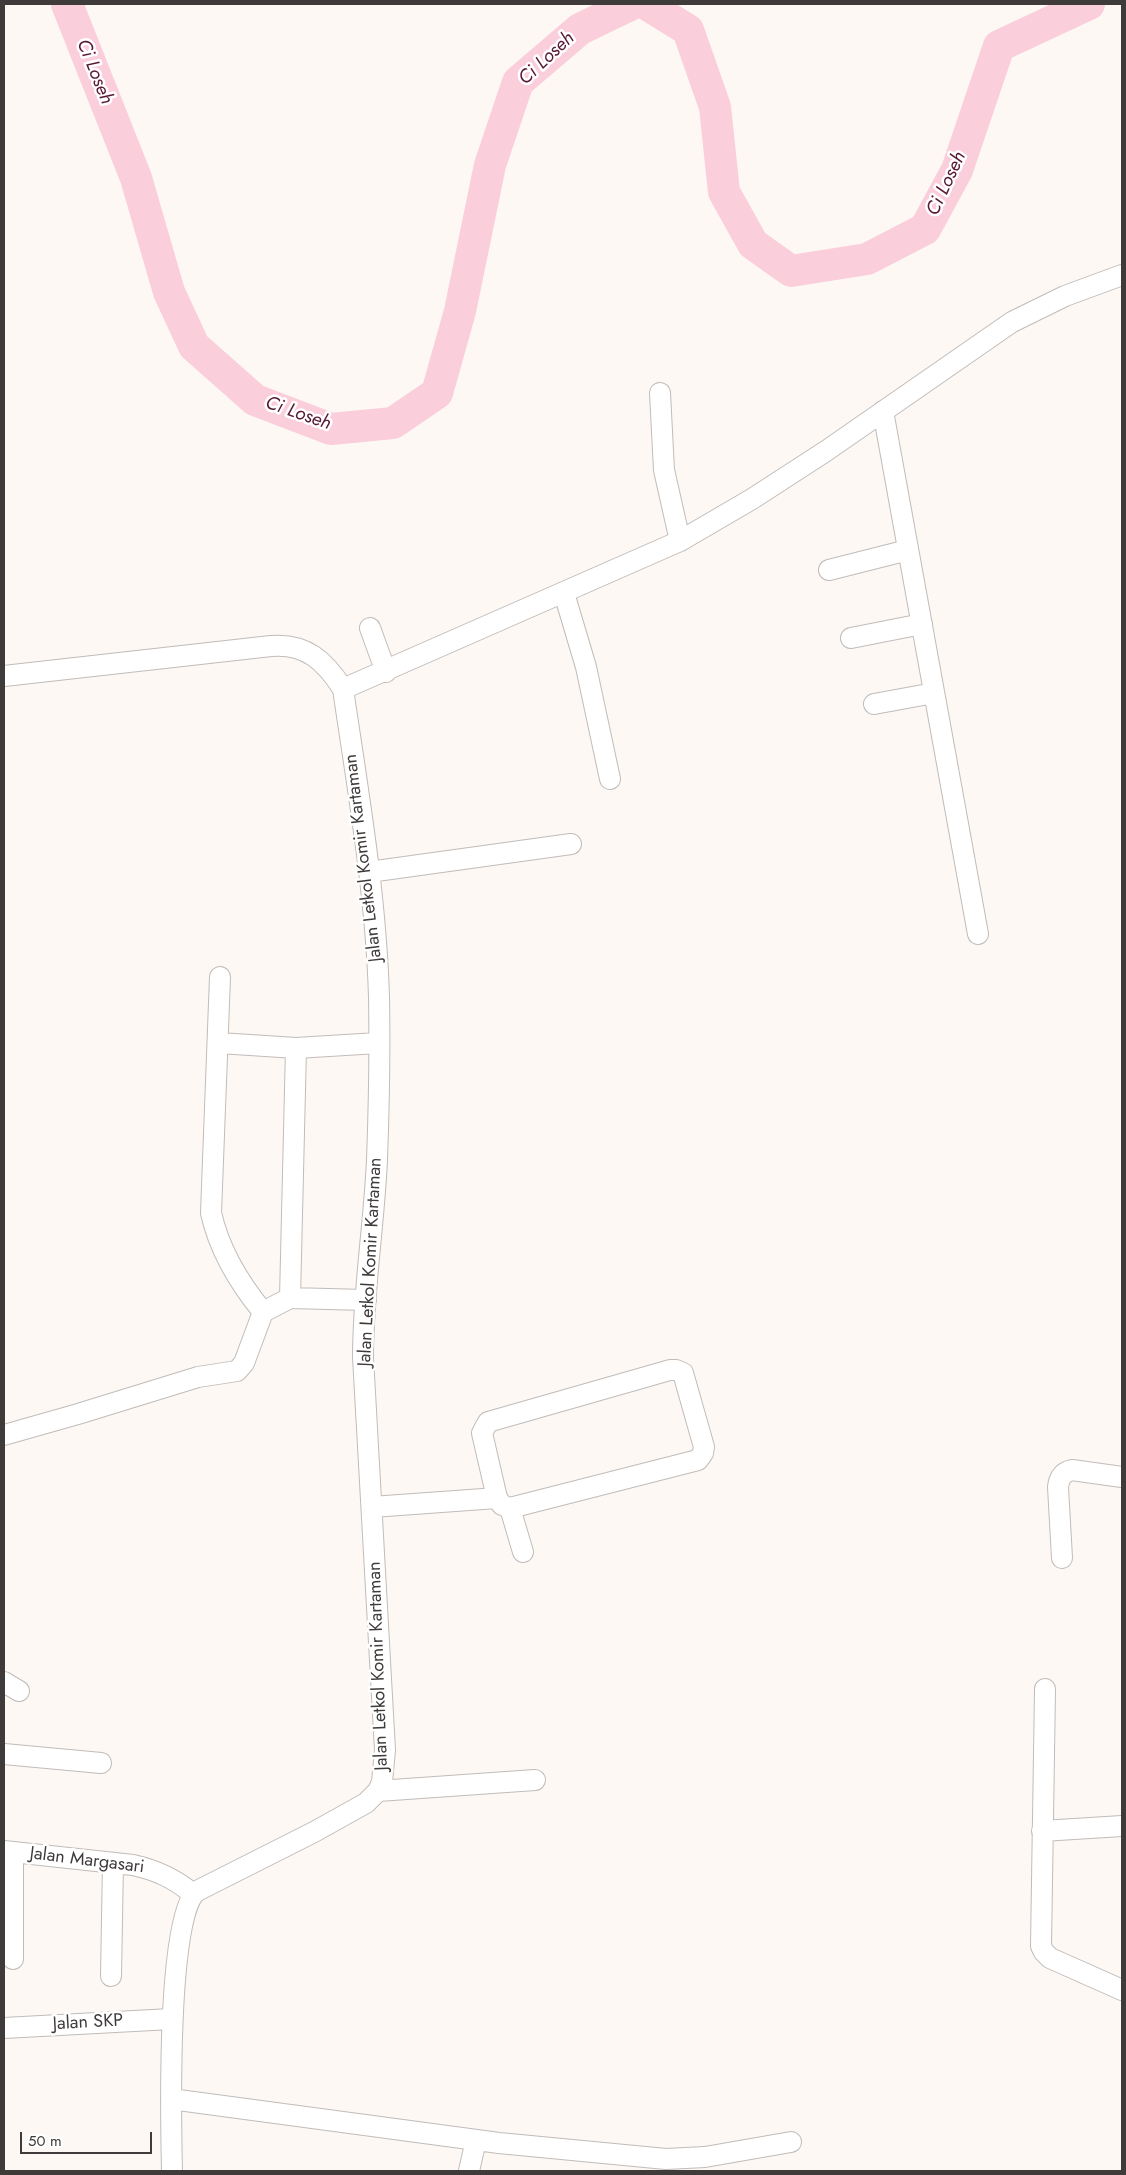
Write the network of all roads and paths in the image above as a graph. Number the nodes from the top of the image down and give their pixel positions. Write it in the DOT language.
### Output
graph roads {
  1 [pos="1122,275"];
  2 [pos="660,393"];
  3 [pos="883,411"];
  4 [pos="680,541"];
  5 [pos="908,550"];
  6 [pos="829,570"];
  7 [pos="564,593"];
  8 [pos="922,624"];
  9 [pos="370,628"];
  10 [pos="851,638"];
  11 [pos="386,672"];
  12 [pos="4,676"];
  13 [pos="343,689"];
  14 [pos="934,693"];
  15 [pos="874,704"];
  16 [pos="610,779"];
  17 [pos="571,844"];
  18 [pos="369,872"];
  19 [pos="978,934"];
  20 [pos="220,977"];
  21 [pos="219,1043"];
  22 [pos="378,1043"];
  23 [pos="296,1048"];
  24 [pos="290,1298"];
  25 [pos="366,1300"];
  26 [pos="263,1312"];
  27 [pos="4,1435"];
  28 [pos="1122,1477"];
  29 [pos="504,1503"];
  30 [pos="372,1507"];
  31 [pos="523,1552"];
  32 [pos="1062,1558"];
  33 [pos="1045,1689"];
  34 [pos="4,1754"];
  35 [pos="101,1763"];
  36 [pos="535,1780"];
  37 [pos="378,1791"];
  38 [pos="1122,1826"];
  39 [pos="1042,1831"];
  40 [pos="8,1852"];
  41 [pos="113,1863"];
  42 [pos="192,1894"];
  43 [pos="13,1958"];
  44 [pos="110,1976"];
  45 [pos="1122,1990"];
  46 [pos="171,2019"];
  47 [pos="4,2028"];
  48 [pos="171,2099"];
  49 [pos="476,2140"];
  50 [pos="791,2142"];
  51 [pos="172,2171"];
  52 [pos="469,2171"];
  1 -- 3 [label="street"];
  2 -- 4 [label="street"];
  3 -- 4 [label="street"];
  3 -- 5 [label="street"];
  4 -- 7 [label="street"];
  5 -- 6 [label="street"];
  5 -- 8 [label="street"];
  7 -- 11 [label="street"];
  7 -- 16 [label="street"];
  8 -- 10 [label="street"];
  8 -- 14 [label="street"];
  9 -- 11 [label="street"];
  11 -- 13 [label="street"];
  12 -- 13 [label="street, Jalan Letkol Komir Kartaman"];
  13 -- 18 [label="street, Jalan Letkol Komir Kartaman"];
  14 -- 15 [label="street"];
  14 -- 19 [label="street"];
  17 -- 18 [label="street"];
  18 -- 22 [label="street, Jalan Letkol Komir Kartaman"];
  20 -- 21 [label="street"];
  21 -- 23 [label="street"];
  21 -- 26 [label="street"];
  22 -- 23 [label="street"];
  22 -- 25 [label="street, Jalan Letkol Komir Kartaman"];
  23 -- 24 [label="street"];
  24 -- 25 [label="street"];
  24 -- 26 [label="street"];
  25 -- 30 [label="street, Jalan Letkol Komir Kartaman"];
  26 -- 27 [label="street"];
  28 -- 32 [label="street"];
  29 -- 29 [label="street"];
  29 -- 30 [label="street"];
  29 -- 31 [label="street"];
  30 -- 37 [label="street, Jalan Letkol Komir Kartaman"];
  33 -- 39 [label="street"];
  34 -- 35 [label="street"];
  36 -- 37 [label="street"];
  37 -- 42 [label="street, Jalan Letkol Komir Kartaman"];
  38 -- 39 [label="street"];
  39 -- 45 [label="street"];
  40 -- 41 [label="street, Jalan Margasari"];
  40 -- 43 [label="street"];
  41 -- 42 [label="street, Jalan Margasari"];
  41 -- 44 [label="street"];
  42 -- 46 [label="street"];
  46 -- 47 [label="street, Jalan SKP"];
  46 -- 48 [label="street"];
  48 -- 49 [label="street"];
  48 -- 51 [label="street"];
  49 -- 50 [label="street"];
  49 -- 52 [label="street"];
}
